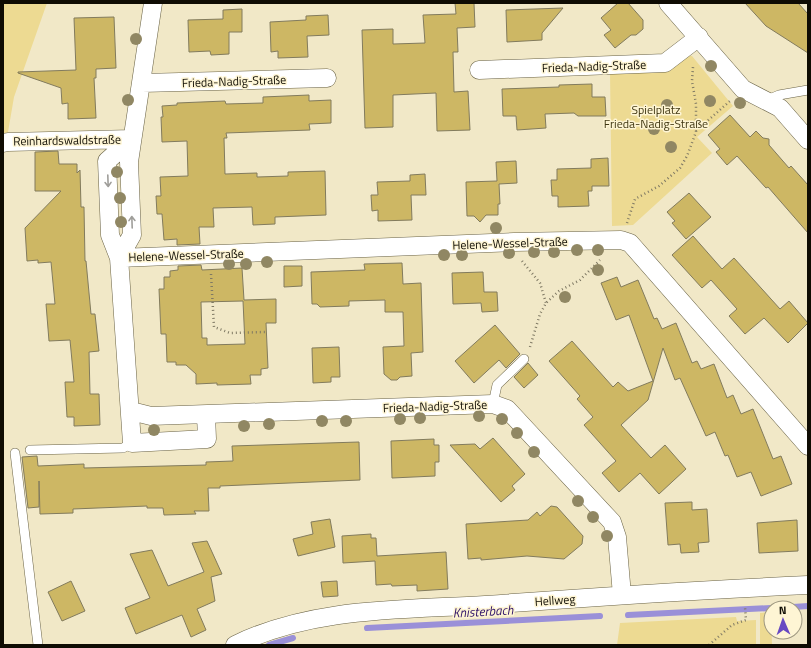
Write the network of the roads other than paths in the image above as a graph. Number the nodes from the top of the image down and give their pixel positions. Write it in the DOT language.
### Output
graph roads {
  1 [pos="153,3"];
  2 [pos="668,3"];
  3 [pos="701,40"];
  4 [pos="479,70"];
  5 [pos="327,78"];
  6 [pos="142,83"];
  7 [pos="808,90"];
  8 [pos="767,100"];
  9 [pos="132,138"];
  10 [pos="808,140"];
  11 [pos="3,143"];
  12 [pos="119,258"];
  13 [pos="524,359"];
  14 [pos="494,404"];
  15 [pos="130,411"];
  16 [pos="206,415"];
  17 [pos="132,443"];
  18 [pos="808,446"];
  19 [pos="30,450"];
  20 [pos="14,453"];
  21 [pos="808,585"];
  22 [pos="622,595"];
  23 [pos="38,645"];
  24 [pos="235,645"];
  1 -- 6 [label="street"];
  2 -- 3 [label="street"];
  3 -- 4 [label="street, Frieda-Nadig-Straße"];
  3 -- 8 [label="street"];
  5 -- 6 [label="street, Frieda-Nadig-Straße"];
  6 -- 9 [label="street"];
  7 -- 8 [label="lane"];
  8 -- 10 [label="street"];
  9 -- 11 [label="street, Reinhardswaldstraße"];
  9 -- 12 [label="street"];
  12 -- 15 [label="street"];
  12 -- 18 [label="street, Helene-Wessel-Straße"];
  13 -- 14 [label="lane"];
  14 -- 16 [label="street, Frieda-Nadig-Straße"];
  14 -- 22 [label="street, Frieda-Nadig-Straße"];
  15 -- 16 [label="street, Frieda-Nadig-Straße"];
  15 -- 17 [label="street"];
  16 -- 17 [label="street"];
  17 -- 19 [label="lane"];
  20 -- 23 [label="lane"];
  21 -- 22 [label="street, Hellweg"];
  22 -- 24 [label="street, Hellweg"];
}
